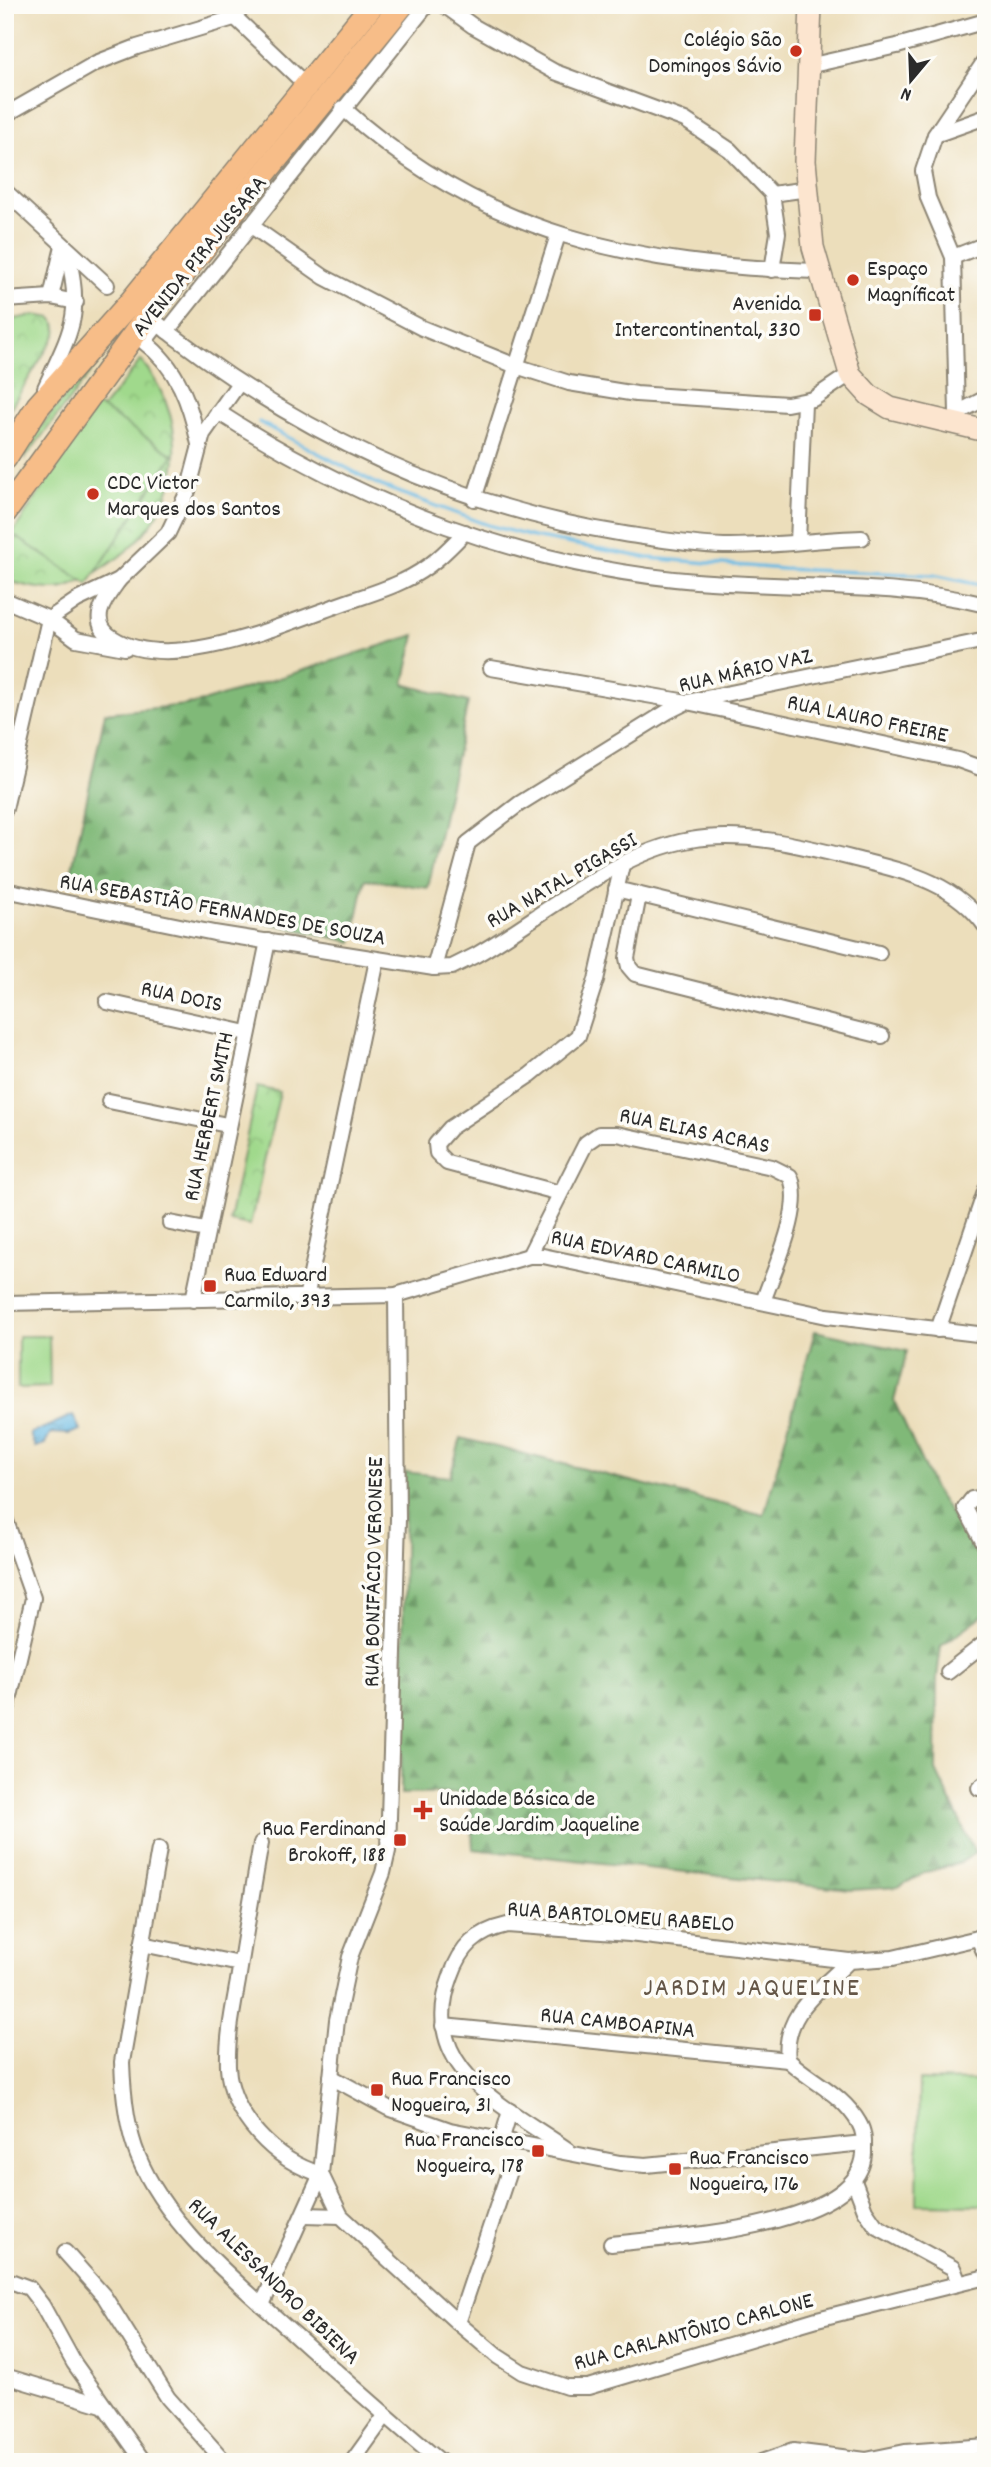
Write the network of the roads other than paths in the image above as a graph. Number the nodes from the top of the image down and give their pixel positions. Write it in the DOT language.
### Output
graph roads {
  1 [pos="222,5"];
  2 [pos="372,5"];
  3 [pos="402,5"];
  4 [pos="427,5"];
  5 [pos="444,5"];
  6 [pos="811,5"];
  7 [pos="234,18"];
  8 [pos="986,21"];
  9 [pos="986,59"];
  10 [pos="808,66"];
  11 [pos="307,86"];
  12 [pos="343,108"];
  13 [pos="5,115"];
  14 [pos="986,117"];
  15 [pos="935,135"];
  16 [pos="808,189"];
  17 [pos="5,191"];
  18 [pos="772,194"];
  19 [pos="250,225"];
  20 [pos="558,234"];
  21 [pos="986,244"];
  22 [pos="65,248"];
  23 [pos="953,257"];
  24 [pos="772,270"];
  25 [pos="819,271"];
  26 [pos="107,285"];
  27 [pos="51,297"];
  28 [pos="5,300"];
  29 [pos="76,302"];
  30 [pos="151,318"];
  31 [pos="516,366"];
  32 [pos="850,374"];
  33 [pos="239,383"];
  34 [pos="986,398"];
  35 [pos="804,403"];
  36 [pos="38,406"];
  37 [pos="218,412"];
  38 [pos="956,417"];
  39 [pos="986,431"];
  40 [pos="198,444"];
  41 [pos="7,450"];
  42 [pos="5,494"];
  43 [pos="474,499"];
  44 [pos="5,512"];
  45 [pos="465,532"];
  46 [pos="862,538"];
  47 [pos="798,542"];
  48 [pos="119,580"];
  49 [pos="5,600"];
  50 [pos="986,605"];
  51 [pos="49,619"];
  52 [pos="986,640"];
  53 [pos="140,650"];
  54 [pos="491,668"];
  55 [pos="687,702"];
  56 [pos="986,770"];
  57 [pos="5,809"];
  58 [pos="622,865"];
  59 [pos="616,889"];
  60 [pos="5,890"];
  61 [pos="639,895"];
  62 [pos="986,927"];
  63 [pos="268,941"];
  64 [pos="879,953"];
  65 [pos="377,960"];
  66 [pos="434,968"];
  67 [pos="107,1002"];
  68 [pos="247,1033"];
  69 [pos="882,1036"];
  70 [pos="109,1101"];
  71 [pos="227,1125"];
  72 [pos="560,1193"];
  73 [pos="985,1196"];
  74 [pos="170,1223"];
  75 [pos="206,1230"];
  76 [pos="529,1256"];
  77 [pos="396,1295"];
  78 [pos="306,1298"];
  79 [pos="193,1300"];
  80 [pos="762,1302"];
  81 [pos="5,1303"];
  82 [pos="938,1330"];
  83 [pos="986,1335"];
  84 [pos="986,1497"];
  85 [pos="5,1518"];
  86 [pos="986,1547"];
  87 [pos="986,1642"];
  88 [pos="948,1672"];
  89 [pos="5,1718"];
  90 [pos="261,1843"];
  91 [pos="159,1849"];
  92 [pos="982,1936"];
  93 [pos="142,1944"];
  94 [pos="986,1956"];
  95 [pos="849,1961"];
  96 [pos="240,1964"];
  97 [pos="443,2026"];
  98 [pos="788,2060"];
  99 [pos="331,2077"];
  100 [pos="510,2111"];
  101 [pos="502,2138"];
  102 [pos="864,2143"];
  103 [pos="568,2150"];
  104 [pos="509,2171"];
  105 [pos="321,2174"];
  106 [pos="854,2181"];
  107 [pos="304,2216"];
  108 [pos="341,2217"];
  109 [pos="611,2244"];
  110 [pos="65,2252"];
  111 [pos="986,2277"];
  112 [pos="5,2279"];
  113 [pos="958,2283"];
  114 [pos="262,2305"];
  115 [pos="458,2323"];
  116 [pos="5,2375"];
  117 [pos="102,2405"];
  118 [pos="385,2416"];
  119 [pos="986,2446"];
  120 [pos="144,2462"];
  121 [pos="225,2462"];
  122 [pos="352,2462"];
  123 [pos="441,2462"];
  124 [pos="761,2462"];
  1 -- 7 [label="street"];
  2 -- 11 [label="main road, AVENIDA PIRAJUSSARA"];
  3 -- 30 [label="main road, AVENIDA PIRAJUSSARA"];
  4 -- 12 [label="street, AVENIDA PIRAJUSSARA"];
  5 -- 18 [label="street"];
  6 -- 10 [label="street"];
  7 -- 11 [label="street"];
  7 -- 13 [label="street"];
  8 -- 10 [label="street"];
  9 -- 15 [label="street"];
  10 -- 16 [label="street"];
  11 -- 30 [label="main road, AVENIDA PIRAJUSSARA"];
  12 -- 19 [label="street, AVENIDA PIRAJUSSARA"];
  12 -- 20 [label="street"];
  14 -- 15 [label="street"];
  15 -- 23 [label="street"];
  16 -- 18 [label="street"];
  16 -- 25 [label="street"];
  17 -- 22 [label="street"];
  18 -- 24 [label="street"];
  19 -- 30 [label="street, AVENIDA PIRAJUSSARA"];
  19 -- 31 [label="street"];
  20 -- 24 [label="street"];
  20 -- 31 [label="street"];
  21 -- 23 [label="street"];
  22 -- 26 [label="street"];
  22 -- 27 [label="street"];
  22 -- 29 [label="street"];
  23 -- 38 [label="street"];
  24 -- 25 [label="street"];
  25 -- 32 [label="street"];
  27 -- 28 [label="street"];
  27 -- 29 [label="street"];
  29 -- 36 [label="street"];
  30 -- 33 [label="street"];
  30 -- 36 [label="main road, AVENIDA PIRAJUSSARA"];
  30 -- 40 [label="street"];
  30 -- 44 [label="main road, AVENIDA PIRAJUSSARA"];
  31 -- 35 [label="street"];
  31 -- 43 [label="street"];
  32 -- 35 [label="street"];
  32 -- 38 [label="street"];
  33 -- 37 [label="street"];
  33 -- 43 [label="street"];
  34 -- 38 [label="street"];
  35 -- 47 [label="street"];
  36 -- 41 [label="main road, AVENIDA PIRAJUSSARA"];
  37 -- 40 [label="street"];
  37 -- 45 [label="street"];
  38 -- 39 [label="street"];
  40 -- 48 [label="street"];
  41 -- 42 [label="main road"];
  43 -- 47 [label="street"];
  45 -- 50 [label="street"];
  45 -- 53 [label="street"];
  46 -- 47 [label="street"];
  48 -- 51 [label="street"];
  48 -- 53 [label="street"];
  49 -- 51 [label="street"];
  51 -- 53 [label="street"];
  51 -- 57 [label="street"];
  52 -- 55 [label="street, RUA MÁRIO VAZ"];
  54 -- 55 [label="street, RUA LAURO FREIRE"];
  55 -- 56 [label="street, RUA LAURO FREIRE"];
  55 -- 66 [label="street, RUA MÁRIO VAZ"];
  58 -- 59 [label="street"];
  58 -- 62 [label="street, RUA NATAL PIGASSI"];
  58 -- 66 [label="street, RUA NATAL PIGASSI"];
  59 -- 61 [label="street"];
  59 -- 72 [label="street"];
  60 -- 63 [label="street, RUA SEBASTIÃO FERNANDES DE SOUZA"];
  61 -- 64 [label="street"];
  61 -- 69 [label="street"];
  63 -- 65 [label="street, RUA SEBASTIÃO FERNANDES DE SOUZA"];
  63 -- 68 [label="street, RUA HERBERT SMITH"];
  65 -- 66 [label="street, RUA SEBASTIÃO FERNANDES DE SOUZA"];
  65 -- 78 [label="street"];
  67 -- 68 [label="street, RUA DOIS"];
  68 -- 71 [label="street, RUA HERBERT SMITH"];
  70 -- 71 [label="street"];
  71 -- 75 [label="street, RUA HERBERT SMITH"];
  72 -- 76 [label="street, RUA ELIAS ACRAS"];
  72 -- 80 [label="street, RUA ELIAS ACRAS"];
  73 -- 82 [label="street"];
  74 -- 75 [label="street"];
  75 -- 79 [label="street, RUA HERBERT SMITH"];
  76 -- 77 [label="street, RUA EDVARD CARMILO"];
  76 -- 80 [label="street, RUA EDVARD CARMILO"];
  77 -- 78 [label="street, RUA EDVARD CARMILO"];
  77 -- 99 [label="street, RUA BONIFÁCIO VERONESE"];
  78 -- 79 [label="street, RUA EDVARD CARMILO"];
  79 -- 81 [label="street, RUA EDVARD CARMILO"];
  80 -- 82 [label="street, RUA EDVARD CARMILO"];
  82 -- 83 [label="street, RUA EDVARD CARMILO"];
  84 -- 86 [label="street"];
  85 -- 89 [label="street"];
  87 -- 88 [label="street"];
  90 -- 96 [label="street"];
  91 -- 93 [label="street, RUA ALESSANDRO BIBIENA"];
  92 -- 94 [label="street"];
  92 -- 95 [label="street, RUA BARTOLOMEU RABELO"];
  93 -- 96 [label="street"];
  93 -- 114 [label="street, RUA ALESSANDRO BIBIENA"];
  95 -- 97 [label="street, RUA BARTOLOMEU RABELO"];
  95 -- 98 [label="street"];
  96 -- 105 [label="street"];
  97 -- 98 [label="street, RUA CAMBOAPINA"];
  97 -- 100 [label="street, RUA BARTOLOMEU RABELO"];
  98 -- 102 [label="street"];
  99 -- 101 [label="street"];
  99 -- 105 [label="street, RUA BONIFÁCIO VERONESE"];
  100 -- 101 [label="street"];
  100 -- 103 [label="street, RUA BARTOLOMEU RABELO"];
  101 -- 103 [label="street"];
  102 -- 103 [label="street"];
  102 -- 106 [label="street"];
  104 -- 115 [label="street"];
  105 -- 107 [label="street"];
  105 -- 108 [label="street, RUA CARLANTÔNIO CARLONE"];
  106 -- 109 [label="street"];
  106 -- 113 [label="street"];
  107 -- 108 [label="street"];
  107 -- 114 [label="street"];
  108 -- 115 [label="street, RUA CARLANTÔNIO CARLONE"];
  110 -- 121 [label="street"];
  111 -- 113 [label="street, RUA CARLANTÔNIO CARLONE"];
  112 -- 117 [label="street"];
  113 -- 115 [label="street, RUA CARLANTÔNIO CARLONE"];
  114 -- 118 [label="street, RUA ALESSANDRO BIBIENA"];
  116 -- 117 [label="street"];
  117 -- 120 [label="street"];
  118 -- 122 [label="street"];
  118 -- 123 [label="street, RUA ALESSANDRO BIBIENA"];
  119 -- 124 [label="street"];
}
